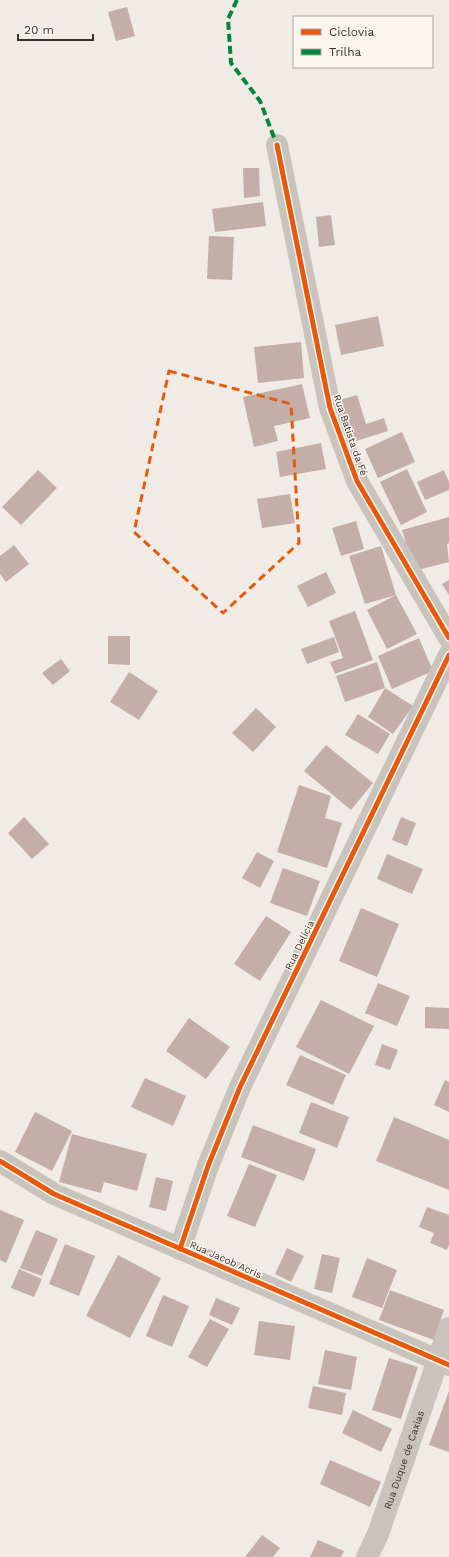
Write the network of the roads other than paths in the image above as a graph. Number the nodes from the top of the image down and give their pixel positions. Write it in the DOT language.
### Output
graph roads {
  1 [pos="277,145"];
  2 [pos="449,638"];
  3 [pos="449,655"];
  4 [pos="0,1161"];
  5 [pos="180,1249"];
  6 [pos="449,1328"];
  7 [pos="444,1363"];
  8 [pos="367,1557"];
  1 -- 2 [label="street, Rua Batista da Fé"];
  3 -- 5 [label="street, Rua Delícia"];
  4 -- 5 [label="street, Rua Jacob Acris"];
  5 -- 7 [label="street, Rua Jacob Acris"];
  6 -- 7 [label="street"];
  7 -- 8 [label="street, Rua Duque de Caxias"];
}
